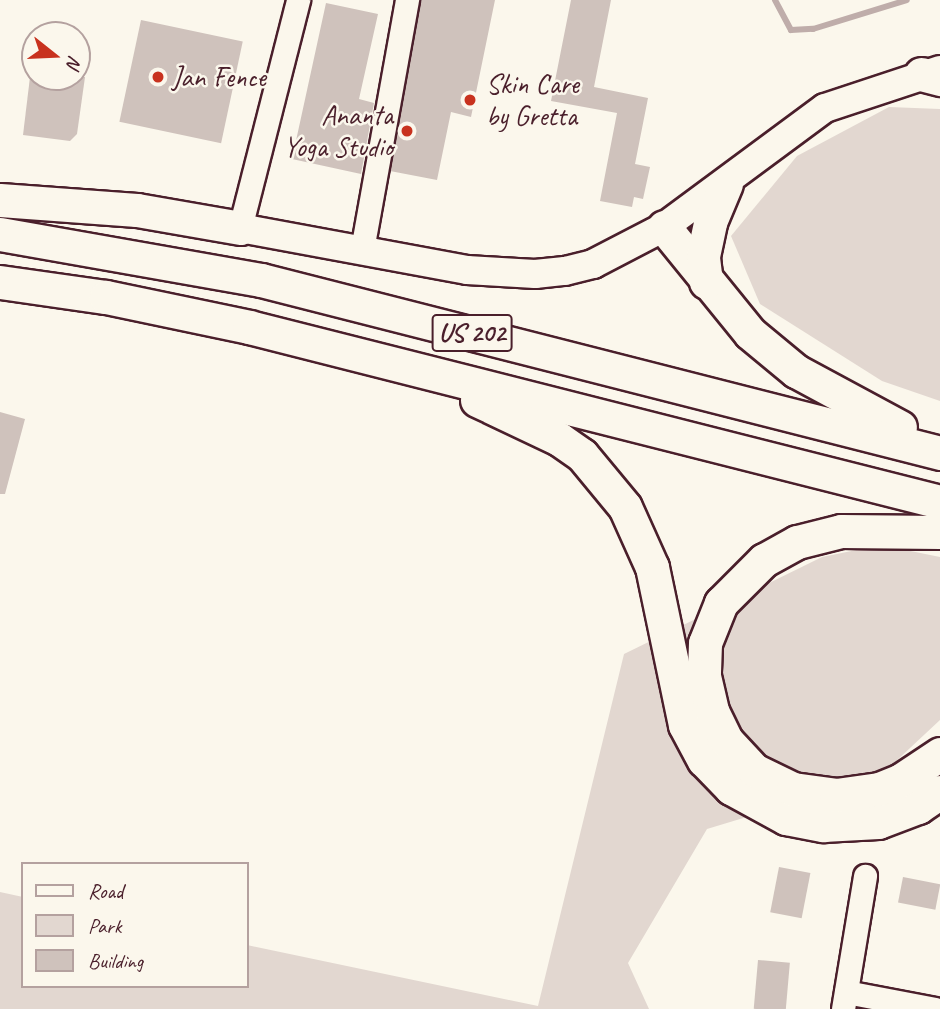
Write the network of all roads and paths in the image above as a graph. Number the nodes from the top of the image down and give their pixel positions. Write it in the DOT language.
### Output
graph roads {
  1 [pos="298,0"];
  2 [pos="407,0"];
  3 [pos="934,74"];
  4 [pos="726,184"];
  5 [pos="0,200"];
  6 [pos="240,228"];
  7 [pos="664,228"];
  8 [pos="0,234"];
  9 [pos="362,250"];
  10 [pos="0,282"];
  11 [pos="706,282"];
  12 [pos="396,363"];
  13 [pos="940,446"];
  14 [pos="940,453"];
  15 [pos="940,502"];
  16 [pos="940,532"];
  17 [pos="940,754"];
  18 [pos="940,792"];
  19 [pos="865,876"];
  20 [pos="844,1001"];
  21 [pos="935,1009"];
  1 -- 6 [label="street"];
  2 -- 9 [label="street"];
  3 -- 4 [label="main road"];
  4 -- 7 [label="main road"];
  4 -- 11 [label="highway"];
  5 -- 6 [label="highway"];
  6 -- 9 [label="main road"];
  7 -- 9 [label="main road"];
  7 -- 11 [label="highway"];
  8 -- 14 [label="highway, US 202"];
  10 -- 12 [label="highway, US 202"];
  11 -- 13 [label="highway"];
  12 -- 15 [label="highway, US 202"];
  12 -- 18 [label="highway"];
  16 -- 17 [label="highway"];
  19 -- 20 [label="street"];
  20 -- 21 [label="street"];
}
